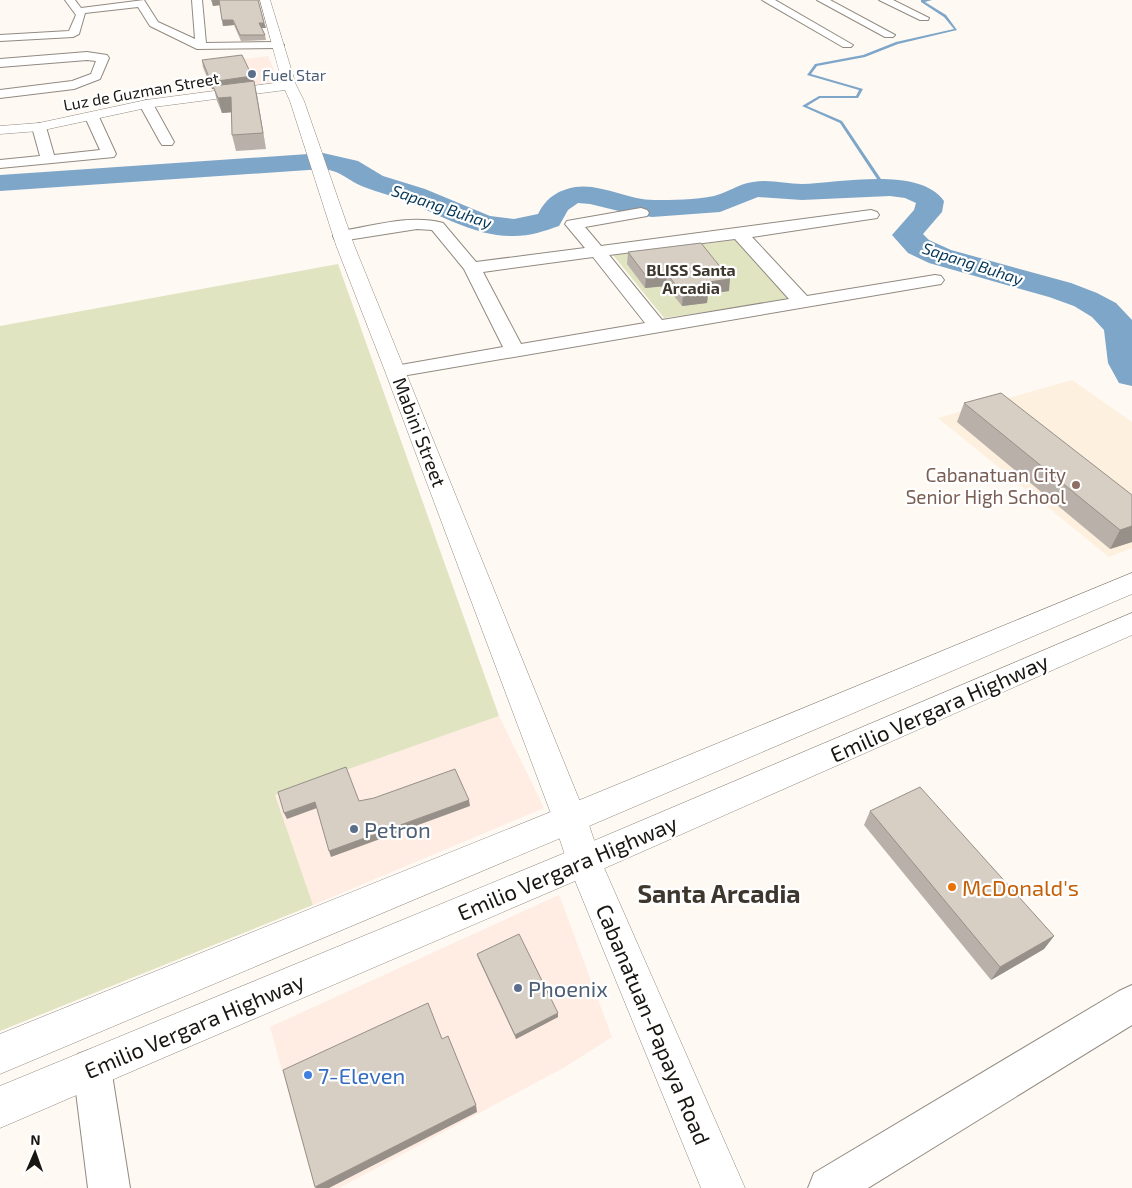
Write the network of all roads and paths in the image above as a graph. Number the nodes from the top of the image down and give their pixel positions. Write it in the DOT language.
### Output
graph roads {
  1 [pos="70,0"];
  2 [pos="197,0"];
  3 [pos="265,0"];
  4 [pos="767,0"];
  5 [pos="822,0"];
  6 [pos="884,0"];
  7 [pos="140,2"];
  8 [pos="79,11"];
  9 [pos="924,18"];
  10 [pos="889,35"];
  11 [pos="0,38"];
  12 [pos="278,44"];
  13 [pos="847,45"];
  14 [pos="201,47"];
  15 [pos="0,62"];
  16 [pos="288,85"];
  17 [pos="0,94"];
  18 [pos="146,104"];
  19 [pos="92,117"];
  20 [pos="40,127"];
  21 [pos="0,130"];
  22 [pos="167,142"];
  23 [pos="48,160"];
  24 [pos="1,161"];
  25 [pos="640,213"];
  26 [pos="872,215"];
  27 [pos="740,234"];
  28 [pos="341,236"];
  29 [pos="596,250"];
  30 [pos="472,268"];
  31 [pos="935,280"];
  32 [pos="802,301"];
  33 [pos="657,326"];
  34 [pos="515,352"];
  35 [pos="396,371"];
  36 [pos="1132,583"];
  37 [pos="1132,623"];
  38 [pos="570,818"];
  39 [pos="584,861"];
  40 [pos="1132,1004"];
  41 [pos="0,1054"];
  42 [pos="92,1068"];
  43 [pos="0,1107"];
  44 [pos="109,1188"];
  45 [pos="723,1188"];
  46 [pos="829,1188"];
  1 -- 8 [label="street"];
  2 -- 14 [label="street"];
  3 -- 12 [label="main road, Mabini Street"];
  4 -- 13 [label="street"];
  5 -- 10 [label="street"];
  6 -- 9 [label="street"];
  7 -- 8 [label="street"];
  7 -- 14 [label="street"];
  8 -- 11 [label="street"];
  12 -- 14 [label="street"];
  12 -- 16 [label="main road, Mabini Street"];
  15 -- 17 [label="street"];
  16 -- 18 [label="main road, Luz de Guzman Street"];
  16 -- 28 [label="main road, Mabini Street"];
  18 -- 19 [label="main road, Luz de Guzman Street"];
  18 -- 22 [label="street"];
  19 -- 20 [label="main road, Luz de Guzman Street"];
  19 -- 23 [label="street"];
  20 -- 21 [label="main road, Luz de Guzman Street"];
  20 -- 23 [label="street"];
  23 -- 24 [label="street"];
  25 -- 29 [label="street"];
  26 -- 27 [label="street"];
  27 -- 29 [label="street"];
  27 -- 32 [label="street"];
  28 -- 30 [label="street"];
  28 -- 35 [label="main road, Mabini Street"];
  29 -- 30 [label="street"];
  29 -- 33 [label="street"];
  30 -- 34 [label="street"];
  31 -- 32 [label="street"];
  32 -- 33 [label="street"];
  33 -- 34 [label="street"];
  34 -- 35 [label="street"];
  35 -- 38 [label="main road, Mabini Street"];
  36 -- 38 [label="main road, Emilio Vergara Highway"];
  37 -- 39 [label="main road, Emilio Vergara Highway"];
  38 -- 39 [label="main road, Mabini Street"];
  38 -- 41 [label="main road, Emilio Vergara Highway"];
  39 -- 42 [label="main road, Emilio Vergara Highway"];
  39 -- 45 [label="main road, Cabanatuan-Papaya Road"];
  40 -- 46 [label="street"];
  42 -- 43 [label="main road, Emilio Vergara Highway"];
  42 -- 44 [label="street"];
}
